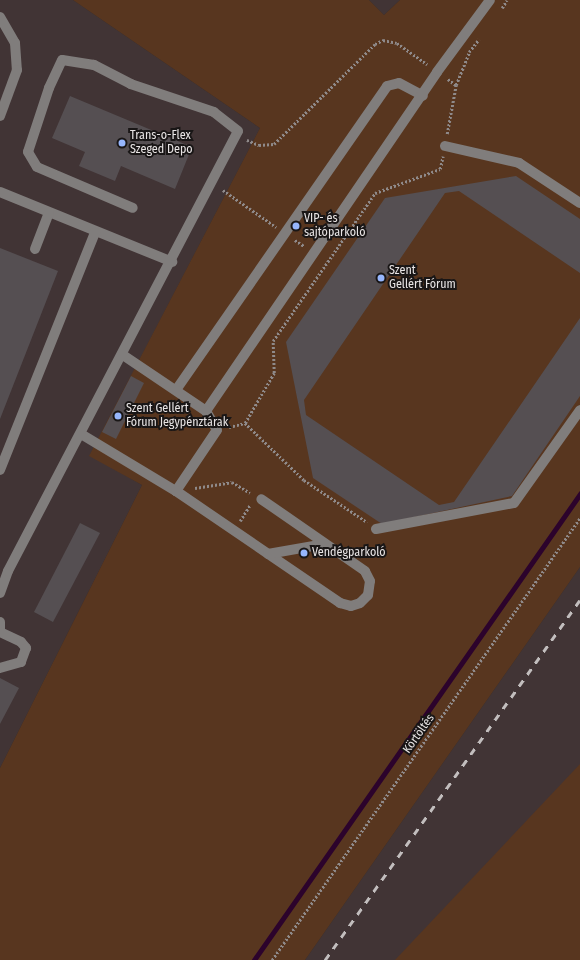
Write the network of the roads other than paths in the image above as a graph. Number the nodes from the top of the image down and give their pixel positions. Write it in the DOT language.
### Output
graph roads {
  1 [pos="490,0"];
  2 [pos="0,17"];
  3 [pos="423,96"];
  4 [pos="0,116"];
  5 [pos="445,146"];
  6 [pos="0,192"];
  7 [pos="580,203"];
  8 [pos="133,208"];
  9 [pos="49,212"];
  10 [pos="95,232"];
  11 [pos="36,249"];
  12 [pos="172,262"];
  13 [pos="123,355"];
  14 [pos="176,390"];
  15 [pos="580,410"];
  16 [pos="206,411"];
  17 [pos="81,434"];
  18 [pos="0,470"];
  19 [pos="176,491"];
  20 [pos="258,498"];
  21 [pos="376,528"];
  22 [pos="325,544"];
  23 [pos="268,554"];
  24 [pos="8,571"];
  25 [pos="0,580"];
  26 [pos="0,593"];
  27 [pos="0,622"];
  28 [pos="0,629"];
  29 [pos="0,632"];
  30 [pos="0,668"];
  1 -- 3 [label="street"];
  2 -- 4 [label="street"];
  3 -- 14 [label="street"];
  3 -- 16 [label="street"];
  5 -- 7 [label="street"];
  6 -- 9 [label="street"];
  8 -- 12 [label="street"];
  9 -- 10 [label="street"];
  9 -- 11 [label="street"];
  10 -- 12 [label="street"];
  10 -- 18 [label="street"];
  12 -- 13 [label="street"];
  13 -- 14 [label="street"];
  13 -- 17 [label="street"];
  14 -- 16 [label="street"];
  15 -- 21 [label="street"];
  16 -- 19 [label="street"];
  17 -- 19 [label="street"];
  17 -- 24 [label="street"];
  19 -- 23 [label="street"];
  20 -- 22 [label="street"];
  22 -- 23 [label="street"];
  22 -- 23 [label="street"];
  24 -- 25 [label="street"];
  24 -- 26 [label="street"];
  27 -- 28 [label="street"];
  29 -- 30 [label="street"];
}
